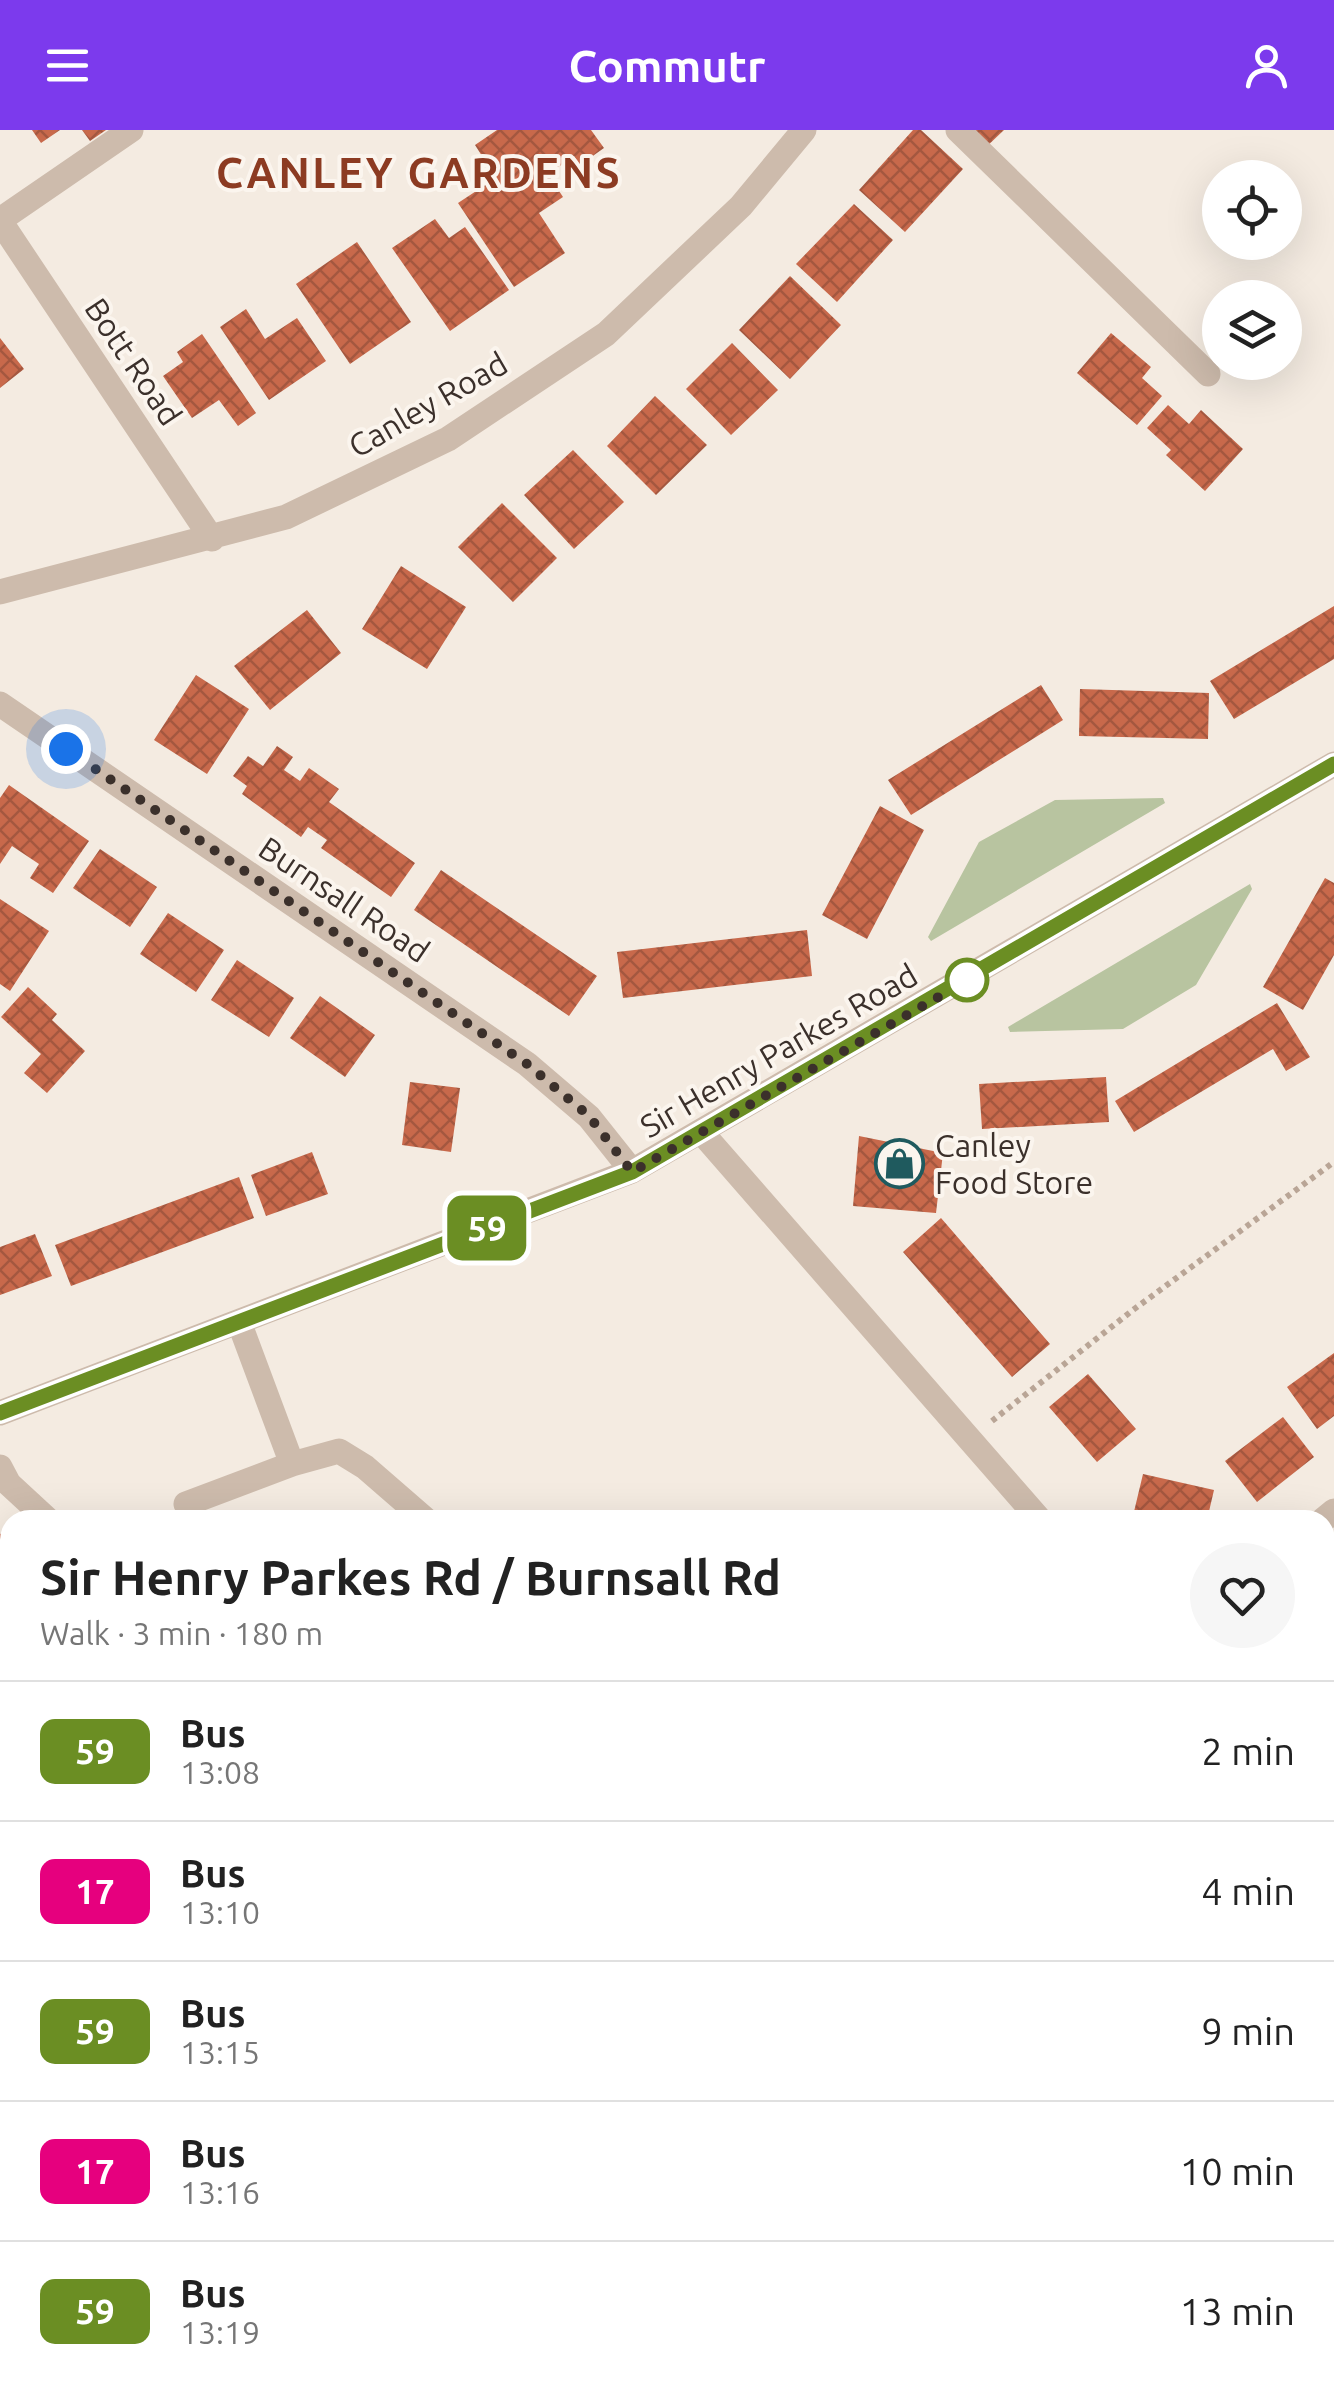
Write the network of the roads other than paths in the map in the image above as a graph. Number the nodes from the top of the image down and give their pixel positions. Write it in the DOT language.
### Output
graph roads {
  1 [pos="131,130"];
  2 [pos="804,130"];
  3 [pos="958,130"];
  4 [pos="0,220"];
  5 [pos="1202,368"];
  6 [pos="212,539"];
  7 [pos="0,592"];
  8 [pos="0,704"];
  9 [pos="1334,764"];
  10 [pos="704,1134"];
  11 [pos="632,1172"];
  12 [pos="239,1322"];
  13 [pos="0,1413"];
  14 [pos="292,1464"];
  15 [pos="0,1467"];
  16 [pos="186,1504"];
  17 [pos="37,1510"];
  18 [pos="414,1510"];
  19 [pos="1032,1510"];
  1 -- 4 [label="street"];
  2 -- 6 [label="street, Canley Road"];
  3 -- 5 [label="street"];
  4 -- 6 [label="street, Bott Road"];
  6 -- 7 [label="street, Canley Road"];
  8 -- 11 [label="street, Burnsall Road"];
  9 -- 10 [label="street, Sir Henry Parkes Road"];
  10 -- 11 [label="street, Sir Henry Parkes Road"];
  10 -- 19 [label="street"];
  11 -- 12 [label="street, Sir Henry Parkes Road"];
  12 -- 13 [label="street, Sir Henry Parkes Road"];
  12 -- 14 [label="street"];
  14 -- 16 [label="street"];
  14 -- 18 [label="street"];
  15 -- 17 [label="street"];
}
